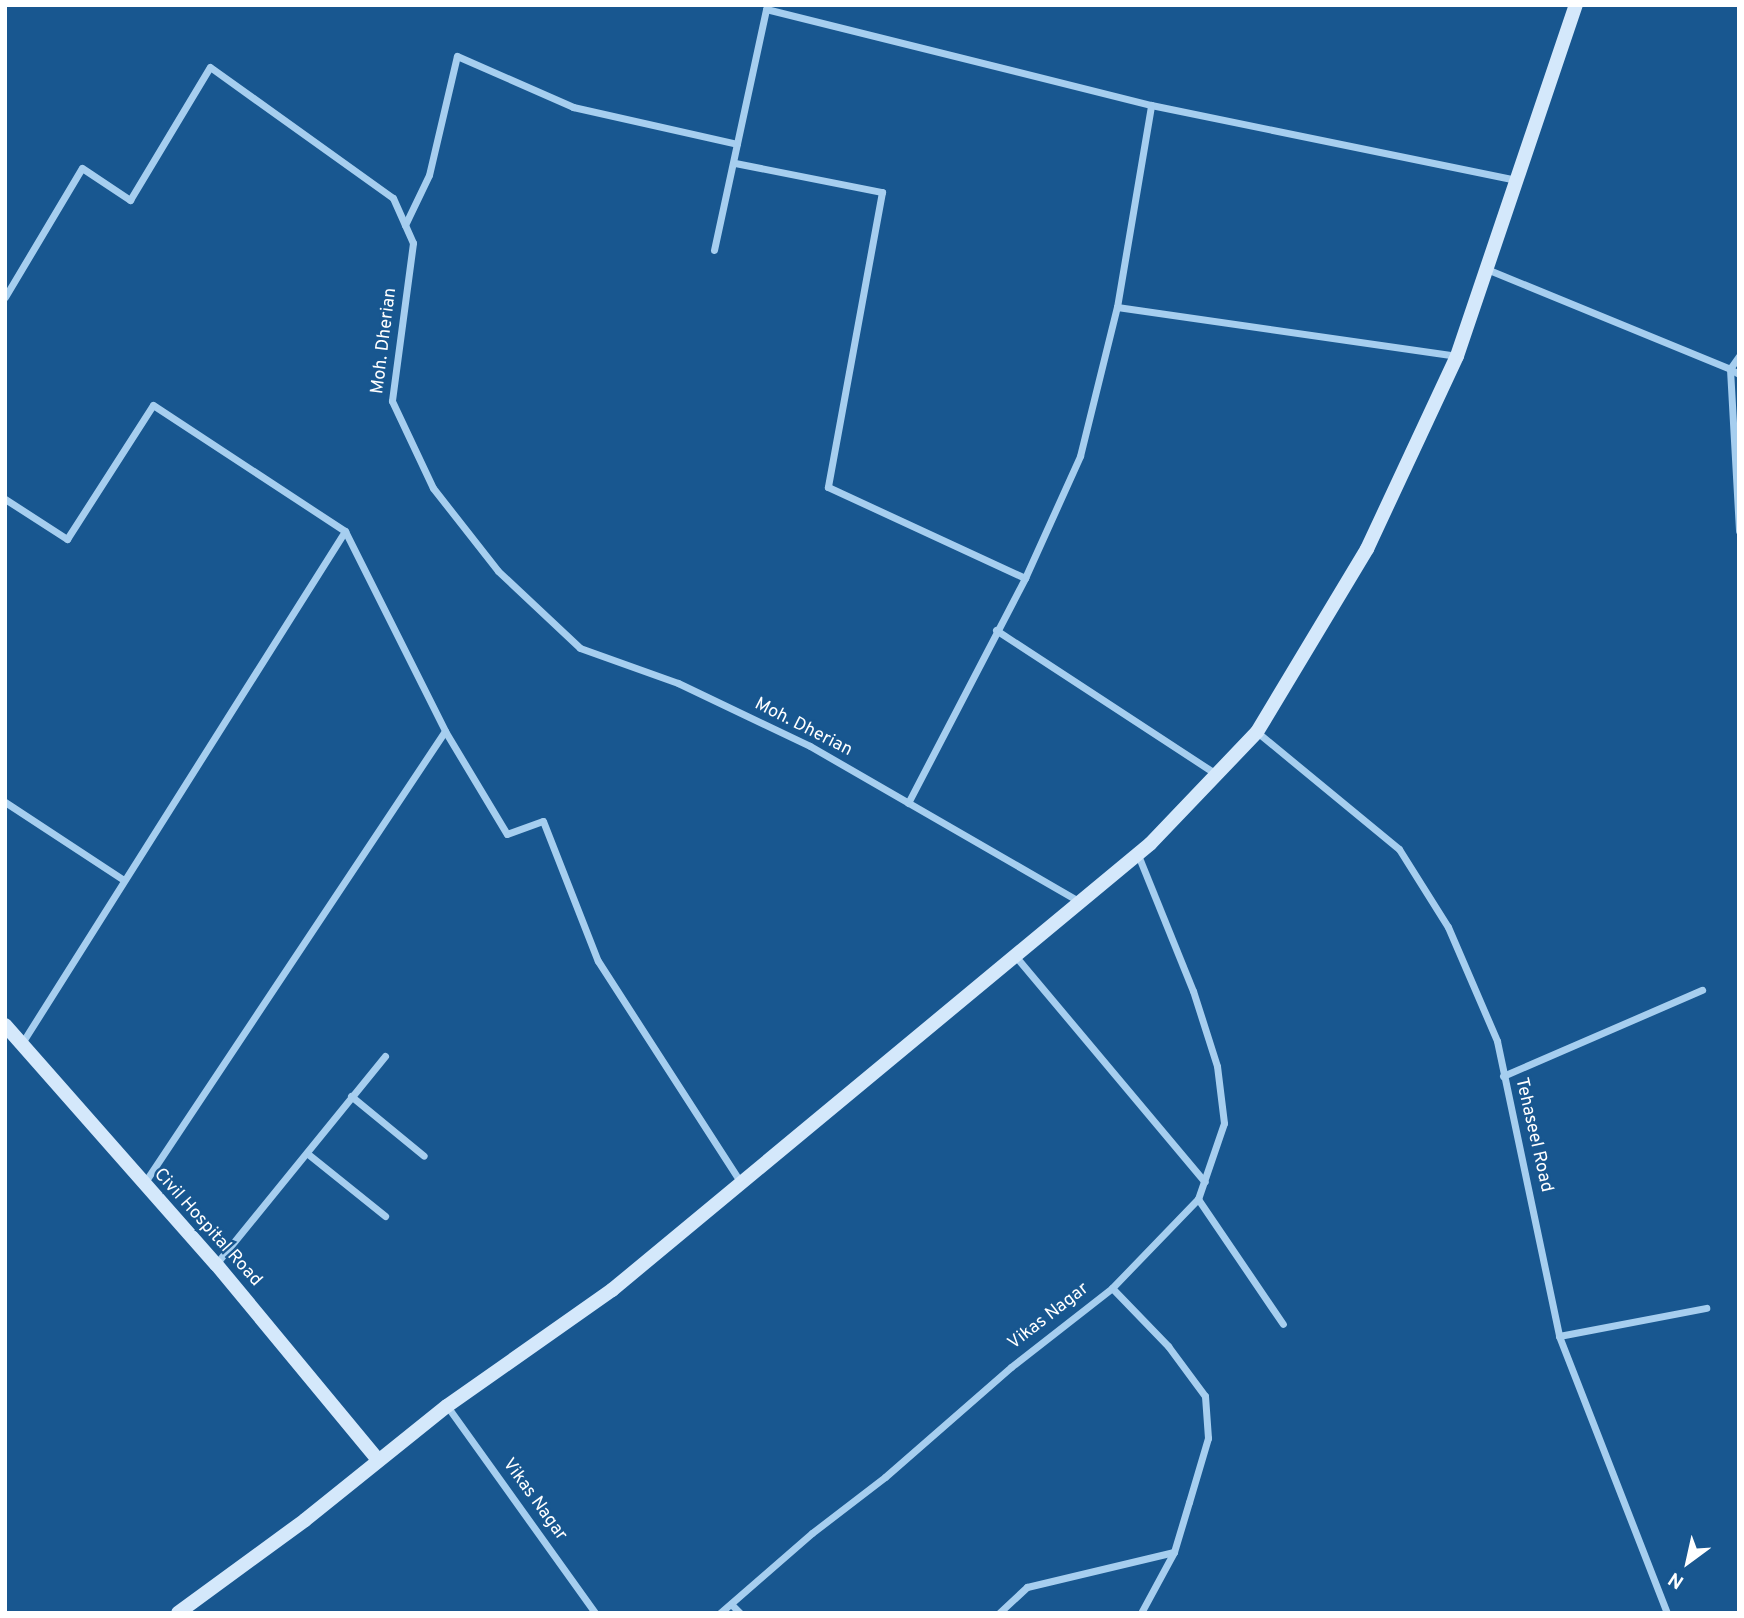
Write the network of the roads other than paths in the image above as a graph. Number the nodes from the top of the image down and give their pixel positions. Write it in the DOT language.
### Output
graph roads {
  1 [pos="1576,5"];
  2 [pos="1151,105"];
  3 [pos="737,144"];
  4 [pos="735,163"];
  5 [pos="1517,180"];
  6 [pos="405,225"];
  7 [pos="714,250"];
  8 [pos="1489,270"];
  9 [pos="5,297"];
  10 [pos="1117,307"];
  11 [pos="1457,356"];
  12 [pos="1739,356"];
  13 [pos="1730,369"];
  14 [pos="1739,373"];
  15 [pos="5,499"];
  16 [pos="345,531"];
  17 [pos="1739,531"];
  18 [pos="1025,578"];
  19 [pos="996,630"];
  20 [pos="445,731"];
  21 [pos="1257,732"];
  22 [pos="1216,774"];
  23 [pos="5,802"];
  24 [pos="908,803"];
  25 [pos="1137,854"];
  26 [pos="122,879"];
  27 [pos="1081,902"];
  28 [pos="1017,958"];
  29 [pos="1702,990"];
  30 [pos="5,1025"];
  31 [pos="21,1043"];
  32 [pos="385,1056"];
  33 [pos="1503,1076"];
  34 [pos="351,1096"];
  35 [pos="308,1154"];
  36 [pos="424,1156"];
  37 [pos="741,1182"];
  38 [pos="1205,1182"];
  39 [pos="143,1186"];
  40 [pos="1198,1199"];
  41 [pos="385,1216"];
  42 [pos="216,1264"];
  43 [pos="1112,1288"];
  44 [pos="1706,1308"];
  45 [pos="1283,1324"];
  46 [pos="1559,1336"];
  47 [pos="447,1406"];
  48 [pos="378,1460"];
  49 [pos="1174,1552"];
  50 [pos="731,1604"];
  51 [pos="178,1613"];
  52 [pos="595,1613"];
  53 [pos="720,1613"];
  54 [pos="740,1613"];
  55 [pos="999,1613"];
  56 [pos="1141,1613"];
  57 [pos="1667,1613"];
  1 -- 5 [label="street"];
  2 -- 3 [label="street"];
  2 -- 5 [label="street"];
  2 -- 10 [label="street"];
  3 -- 4 [label="street"];
  3 -- 6 [label="street"];
  4 -- 7 [label="street"];
  4 -- 18 [label="street"];
  5 -- 8 [label="street"];
  6 -- 9 [label="street, Moh. Dherian"];
  6 -- 24 [label="street, Moh. Dherian"];
  8 -- 11 [label="street"];
  8 -- 13 [label="street"];
  10 -- 11 [label="street"];
  10 -- 18 [label="street"];
  11 -- 21 [label="street"];
  12 -- 13 [label="street"];
  13 -- 14 [label="street"];
  13 -- 17 [label="street"];
  15 -- 16 [label="street"];
  16 -- 20 [label="street"];
  16 -- 26 [label="street"];
  18 -- 19 [label="street"];
  19 -- 22 [label="street"];
  19 -- 24 [label="street"];
  20 -- 37 [label="street"];
  20 -- 39 [label="street"];
  21 -- 22 [label="street"];
  21 -- 33 [label="street, Tehaseel Road"];
  22 -- 25 [label="street"];
  23 -- 26 [label="street"];
  24 -- 27 [label="street, Moh. Dherian"];
  25 -- 27 [label="street"];
  25 -- 38 [label="street"];
  26 -- 31 [label="street"];
  27 -- 28 [label="street"];
  28 -- 37 [label="street"];
  28 -- 38 [label="street"];
  29 -- 33 [label="street"];
  30 -- 31 [label="street, Civil Hospital Road"];
  31 -- 39 [label="street, Civil Hospital Road"];
  32 -- 34 [label="street"];
  33 -- 46 [label="street, Tehaseel Road"];
  34 -- 35 [label="street"];
  34 -- 36 [label="street"];
  35 -- 41 [label="street"];
  35 -- 42 [label="street"];
  37 -- 47 [label="street"];
  38 -- 40 [label="street"];
  39 -- 42 [label="street, Civil Hospital Road"];
  40 -- 43 [label="street"];
  40 -- 45 [label="street"];
  42 -- 48 [label="street, Civil Hospital Road"];
  43 -- 49 [label="street, Vikas Nagar"];
  43 -- 50 [label="street, Vikas Nagar"];
  44 -- 46 [label="street"];
  46 -- 57 [label="street, Tehaseel Road"];
  47 -- 48 [label="street"];
  47 -- 52 [label="street, Vikas Nagar"];
  48 -- 51 [label="street"];
  49 -- 55 [label="street"];
  49 -- 56 [label="street, Vikas Nagar"];
  50 -- 53 [label="street, Vikas Nagar"];
  50 -- 54 [label="street"];
}
